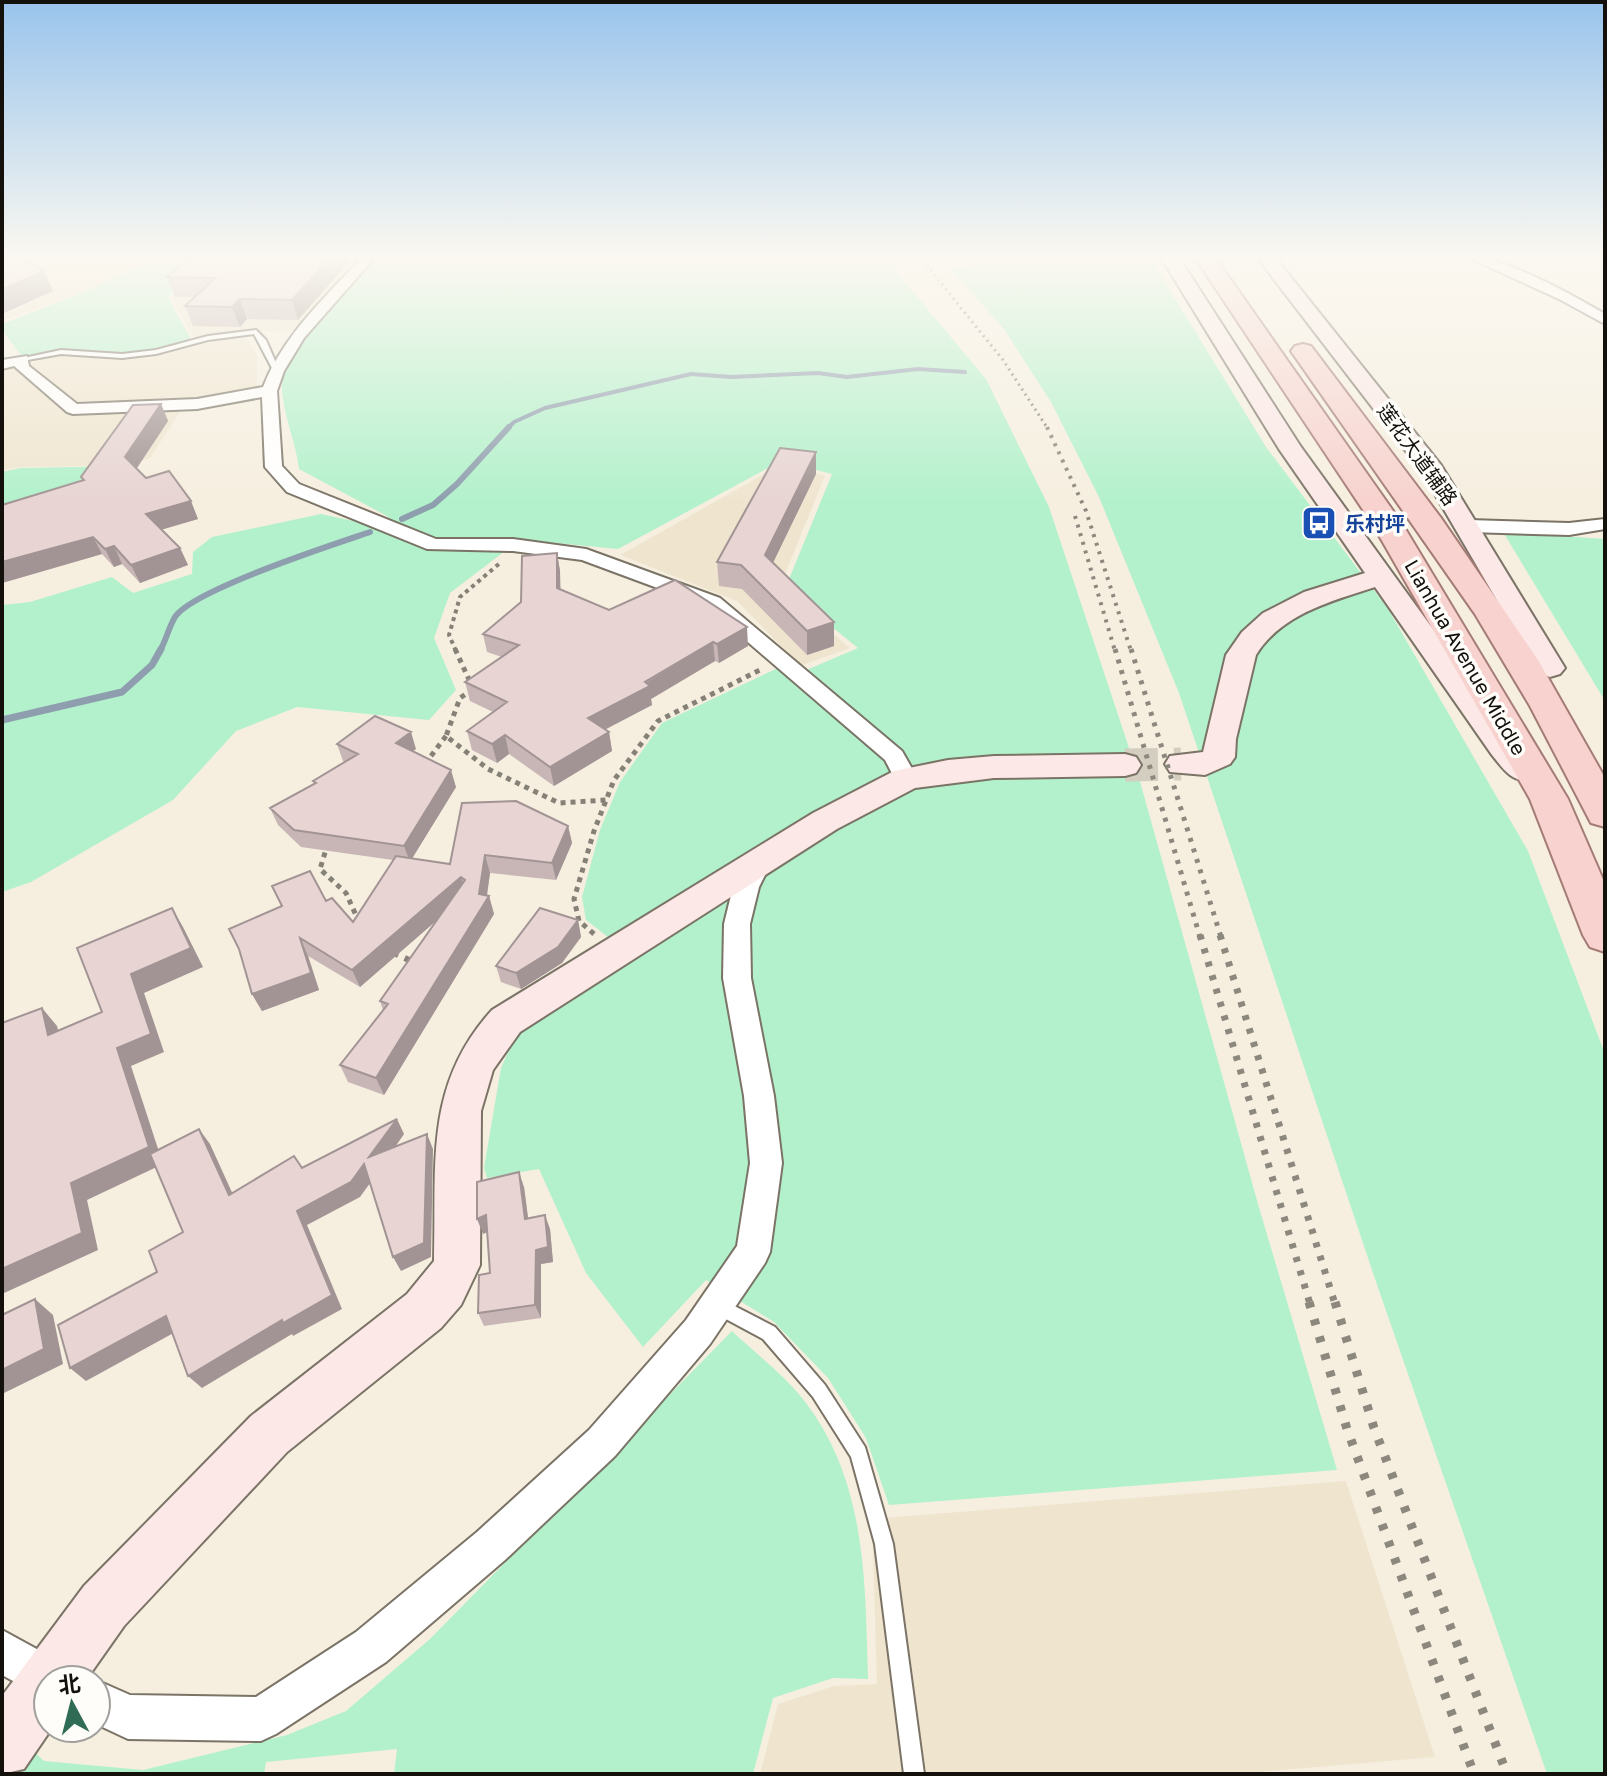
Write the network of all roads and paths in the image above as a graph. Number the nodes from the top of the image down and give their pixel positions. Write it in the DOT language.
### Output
graph roads {
  1 [pos="208,339"];
  2 [pos="262,339"];
  3 [pos="294,339"];
  4 [pos="1221,339"];
  5 [pos="1261,339"];
  6 [pos="1294,339"];
  7 [pos="1330,339"];
  8 [pos="22,359"];
  9 [pos="2,365"];
  10 [pos="276,370"];
  11 [pos="269,391"];
  12 [pos="1605,524"];
  13 [pos="1469,526"];
  14 [pos="1569,529"];
  15 [pos="1605,533"];
  16 [pos="513,545"];
  17 [pos="1382,576"];
  18 [pos="781,660"];
  19 [pos="482,683"];
  20 [pos="1549,686"];
  21 [pos="473,689"];
  22 [pos="446,736"];
  23 [pos="1605,748"];
  24 [pos="1181,764"];
  25 [pos="1125,765"];
  26 [pos="423,766"];
  27 [pos="906,779"];
  28 [pos="606,800"];
  29 [pos="1555,811"];
  30 [pos="1603,811"];
  31 [pos="338,835"];
  32 [pos="759,861"];
  33 [pos="360,924"];
  34 [pos="1605,935"];
  35 [pos="388,950"];
  36 [pos="617,951"];
  37 [pos="409,960"];
  38 [pos="717,1305"];
  39 [pos="2,1651"];
  40 [pos="62,1664"];
  41 [pos="32,1670"];
  42 [pos="32,1706"];
  43 [pos="112,1710"];
  44 [pos="2,1747"];
  45 [pos="914,1774"];
  1 -- 8 [label="lane"];
  2 -- 10 [label="lane"];
  3 -- 10 [label="street"];
  4 -- 17 [label="street"];
  5 -- 29 [label="main road, Lianhua Avenue Middle"];
  6 -- 20 [label="main road, Lianhua Avenue Middle"];
  7 -- 13 [label="street, 莲花大道辅路"];
  8 -- 9 [label="street"];
  8 -- 11 [label="street"];
  10 -- 11 [label="street"];
  11 -- 16 [label="street"];
  12 -- 14 [label="street"];
  13 -- 14 [label="street"];
  13 -- 20 [label="street, 莲花大道辅路"];
  14 -- 15 [label="street"];
  16 -- 18 [label="street"];
  16 -- 21 [label="path"];
  17 -- 24 [label="street"];
  17 -- 29 [label="street"];
  18 -- 27 [label="street"];
  18 -- 28 [label="path"];
  19 -- 21 [label="path"];
  20 -- 23 [label="main road"];
  20 -- 30 [label="main road, Lianhua Avenue Middle"];
  21 -- 22 [label="path"];
  22 -- 26 [label="path"];
  22 -- 28 [label="path"];
  25 -- 27 [label="street"];
  27 -- 32 [label="street"];
  28 -- 36 [label="path"];
  29 -- 30 [label="main road"];
  29 -- 34 [label="main road, Lianhua Avenue Middle"];
  31 -- 33 [label="path"];
  32 -- 36 [label="street"];
  32 -- 38 [label="street"];
  35 -- 37 [label="path"];
  36 -- 40 [label="street"];
  38 -- 43 [label="street"];
  38 -- 45 [label="lane"];
  39 -- 41 [label="street"];
  42 -- 44 [label="street"];
}
